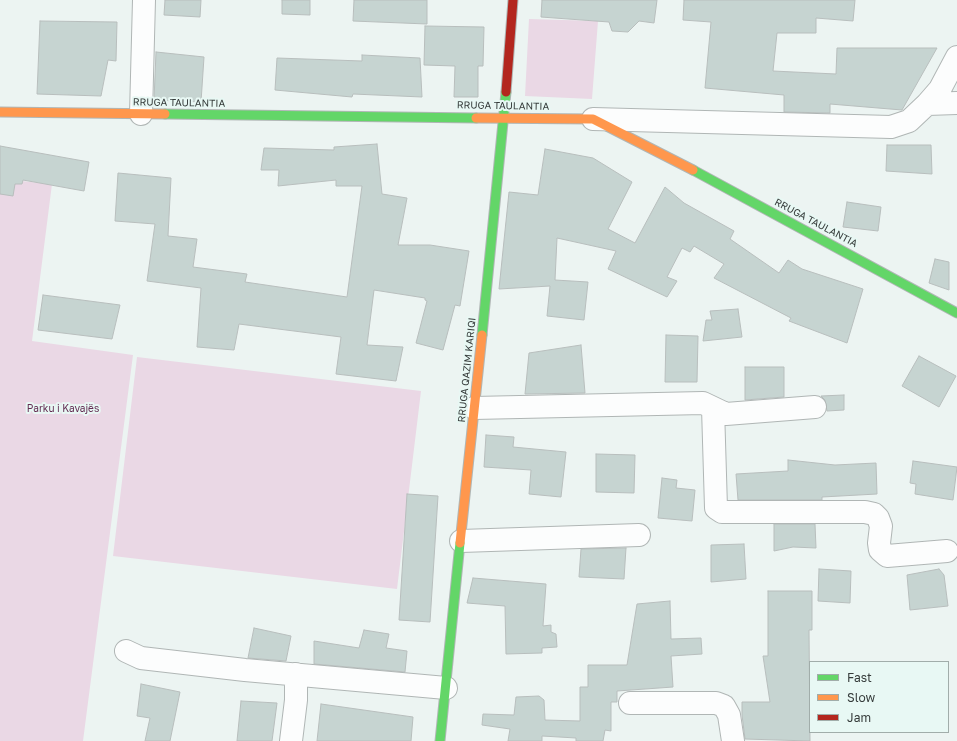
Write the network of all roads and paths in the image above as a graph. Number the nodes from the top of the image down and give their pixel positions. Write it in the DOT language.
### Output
graph roads {
  1 [pos="144,0"];
  2 [pos="513,0"];
  3 [pos="957,57"];
  4 [pos="926,104"];
  5 [pos="957,104"];
  6 [pos="0,112"];
  7 [pos="141,114"];
  8 [pos="504,117"];
  9 [pos="592,118"];
  10 [pos="957,313"];
  11 [pos="815,407"];
  12 [pos="474,408"];
  13 [pos="713,408"];
  14 [pos="639,535"];
  15 [pos="461,542"];
  16 [pos="947,551"];
  17 [pos="126,652"];
  18 [pos="296,674"];
  19 [pos="446,688"];
  20 [pos="630,703"];
  21 [pos="291,741"];
  22 [pos="440,741"];
  23 [pos="733,741"];
  1 -- 7 [label="street"];
  2 -- 8 [label="street, RRUGA QAZIM KARIQI"];
  3 -- 4 [label="street"];
  4 -- 5 [label="street"];
  4 -- 9 [label="street"];
  6 -- 7 [label="street, RRUGA TAULANTIA"];
  7 -- 8 [label="street, RRUGA TAULANTIA"];
  8 -- 9 [label="street, RRUGA TAULANTIA"];
  8 -- 12 [label="street, RRUGA QAZIM KARIQI"];
  9 -- 10 [label="street, RRUGA TAULANTIA"];
  11 -- 13 [label="street"];
  12 -- 13 [label="street"];
  12 -- 15 [label="street, RRUGA QAZIM KARIQI"];
  13 -- 16 [label="street"];
  14 -- 15 [label="street"];
  15 -- 19 [label="street, RRUGA QAZIM KARIQI"];
  17 -- 18 [label="street"];
  18 -- 19 [label="street"];
  18 -- 21 [label="street"];
  19 -- 22 [label="street, RRUGA QAZIM KARIQI"];
  20 -- 23 [label="street"];
}
